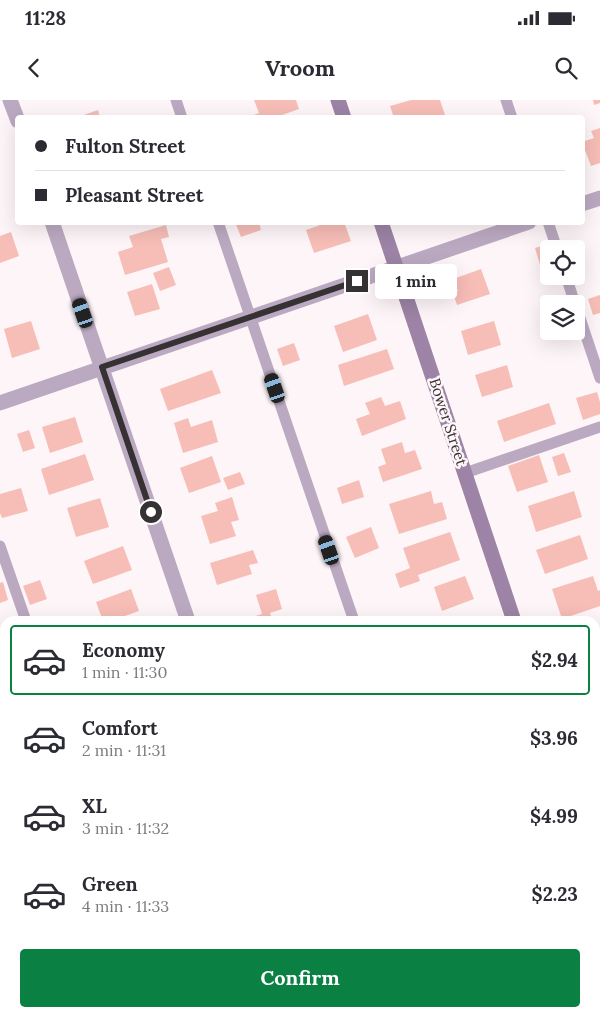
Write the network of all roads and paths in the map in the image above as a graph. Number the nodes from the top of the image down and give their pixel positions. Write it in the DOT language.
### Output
graph roads {
  1 [pos="10,100"];
  2 [pos="176,100"];
  3 [pos="338,100"];
  4 [pos="506,100"];
  5 [pos="16,115"];
  6 [pos="181,115"];
  7 [pos="343,115"];
  8 [pos="511,115"];
  9 [pos="600,198"];
  10 [pos="585,203"];
  11 [pos="53,225"];
  12 [pos="219,225"];
  13 [pos="382,225"];
  14 [pos="520,225"];
  15 [pos="549,225"];
  16 [pos="554,240"];
  17 [pos="396,268"];
  18 [pos="251,316"];
  19 [pos="585,332"];
  20 [pos="102,367"];
  21 [pos="600,378"];
  22 [pos="0,403"];
  23 [pos="600,427"];
  24 [pos="465,473"];
  25 [pos="0,546"];
  26 [pos="24,616"];
  27 [pos="186,616"];
  28 [pos="352,616"];
  29 [pos="512,616"];
  1 -- 5 [label="street"];
  2 -- 6 [label="lane"];
  3 -- 7 [label="street"];
  4 -- 8 [label="lane"];
  9 -- 10 [label="street"];
  11 -- 20 [label="street"];
  12 -- 18 [label="lane"];
  13 -- 17 [label="street, Bower Street"];
  14 -- 17 [label="street"];
  15 -- 16 [label="lane"];
  17 -- 18 [label="street"];
  17 -- 24 [label="street, Bower Street"];
  18 -- 20 [label="street"];
  18 -- 28 [label="lane"];
  19 -- 21 [label="lane"];
  20 -- 22 [label="street"];
  20 -- 27 [label="street"];
  23 -- 24 [label="lane"];
  24 -- 29 [label="street, Bower Street"];
  25 -- 26 [label="lane"];
}
